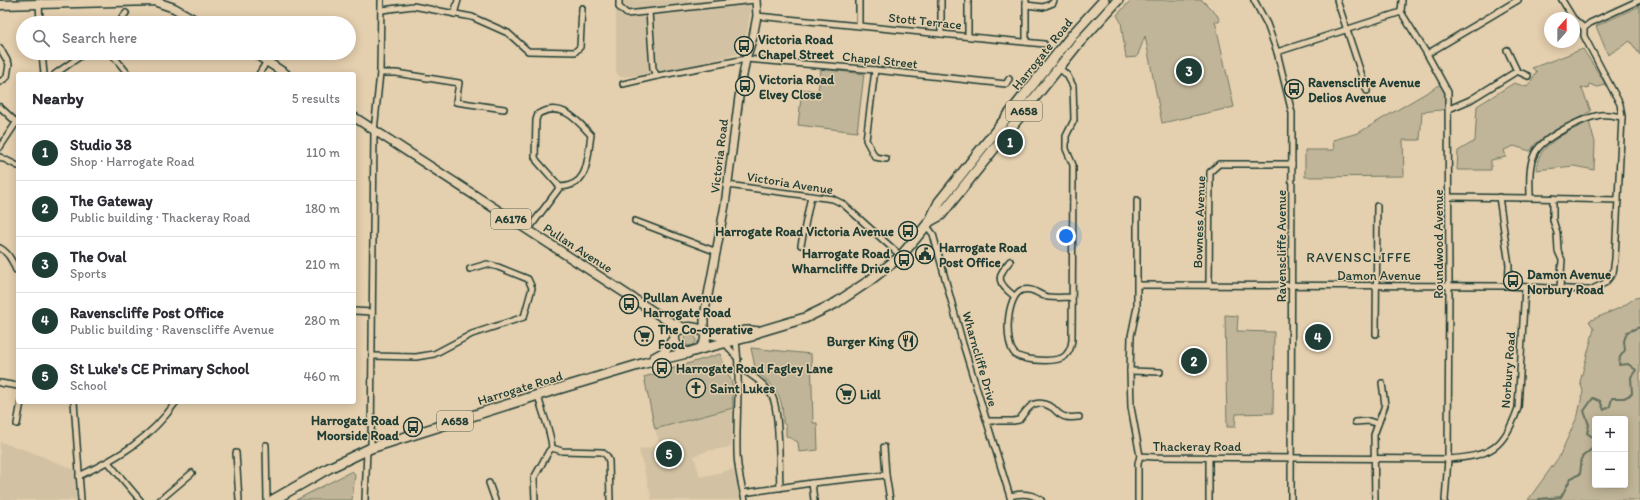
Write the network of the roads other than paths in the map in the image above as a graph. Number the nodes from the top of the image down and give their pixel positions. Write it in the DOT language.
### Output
graph roads {
  1 [pos="381,0"];
  2 [pos="458,0"];
  3 [pos="619,0"];
  4 [pos="756,0"];
  5 [pos="859,0"];
  6 [pos="941,0"];
  7 [pos="968,0"];
  8 [pos="1054,0"];
  9 [pos="1104,0"];
  10 [pos="1118,0"];
  11 [pos="1254,0"];
  12 [pos="1337,0"];
  13 [pos="1402,0"];
  14 [pos="1518,0"];
  15 [pos="1562,0"];
  16 [pos="1640,0"];
  17 [pos="108,1"];
  18 [pos="154,1"];
  19 [pos="41,2"];
  20 [pos="1026,3"];
  21 [pos="0,6"];
  22 [pos="582,8"];
  23 [pos="382,10"];
  24 [pos="649,12"];
  25 [pos="1402,12"];
  26 [pos="1570,12"];
  27 [pos="126,13"];
  28 [pos="454,14"];
  29 [pos="40,16"];
  30 [pos="124,16"];
  31 [pos="188,16"];
  32 [pos="757,16"];
  33 [pos="1580,24"];
  34 [pos="859,25"];
  35 [pos="1584,28"];
  36 [pos="1347,29"];
  37 [pos="941,34"];
  38 [pos="968,36"];
  39 [pos="1026,42"];
  40 [pos="1044,44"];
  41 [pos="0,48"];
  42 [pos="1506,50"];
  43 [pos="1277,52"];
  44 [pos="1427,54"];
  45 [pos="746,59"];
  46 [pos="43,60"];
  47 [pos="76,60"];
  48 [pos="116,60"];
  49 [pos="267,61"];
  50 [pos="1058,68"];
  51 [pos="875,70"];
  52 [pos="1517,71"];
  53 [pos="44,72"];
  54 [pos="58,72"];
  55 [pos="126,72"];
  56 [pos="260,72"];
  57 [pos="283,72"];
  58 [pos="380,73"];
  59 [pos="657,76"];
  60 [pos="1528,76"];
  61 [pos="1009,79"];
  62 [pos="0,82"];
  63 [pos="623,84"];
  64 [pos="1367,92"];
  65 [pos="0,107"];
  66 [pos="504,109"];
  67 [pos="1448,109"];
  68 [pos="1622,117"];
  69 [pos="356,118"];
  70 [pos="16,120"];
  71 [pos="16,123"];
  72 [pos="374,131"];
  73 [pos="0,147"];
  74 [pos="0,157"];
  75 [pos="886,159"];
  76 [pos="1292,164"];
  77 [pos="16,165"];
  78 [pos="727,185"];
  79 [pos="560,187"];
  80 [pos="811,196"];
  81 [pos="1449,197"];
  82 [pos="1499,197"];
  83 [pos="1530,198"];
  84 [pos="1553,198"];
  85 [pos="1137,200"];
  86 [pos="1618,200"];
  87 [pos="1377,206"];
  88 [pos="635,221"];
  89 [pos="928,223"];
  90 [pos="528,230"];
  91 [pos="801,245"];
  92 [pos="0,248"];
  93 [pos="717,252"];
  94 [pos="901,256"];
  95 [pos="1010,261"];
  96 [pos="470,269"];
  97 [pos="16,270"];
  98 [pos="1138,285"];
  99 [pos="1209,285"];
  100 [pos="1292,285"];
  101 [pos="1377,286"];
  102 [pos="1449,286"];
  103 [pos="1508,286"];
  104 [pos="1525,287"];
  105 [pos="1560,288"];
  106 [pos="1014,296"];
  107 [pos="1072,297"];
  108 [pos="356,311"];
  109 [pos="372,312"];
  110 [pos="704,316"];
  111 [pos="681,331"];
  112 [pos="705,331"];
  113 [pos="1376,334"];
  114 [pos="734,337"];
  115 [pos="725,343"];
  116 [pos="700,349"];
  117 [pos="688,353"];
  118 [pos="372,356"];
  119 [pos="738,360"];
  120 [pos="645,363"];
  121 [pos="739,368"];
  122 [pos="1130,371"];
  123 [pos="1160,372"];
  124 [pos="0,383"];
  125 [pos="1382,383"];
  126 [pos="16,386"];
  127 [pos="538,395"];
  128 [pos="21,404"];
  129 [pos="74,404"];
  130 [pos="173,404"];
  131 [pos="1079,417"];
  132 [pos="987,421"];
  133 [pos="1355,422"];
  134 [pos="17,424"];
  135 [pos="1378,424"];
  136 [pos="266,445"];
  137 [pos="884,447"];
  138 [pos="552,448"];
  139 [pos="369,449"];
  140 [pos="236,453"];
  141 [pos="1140,456"];
  142 [pos="1209,457"];
  143 [pos="1291,457"];
  144 [pos="1375,458"];
  145 [pos="1448,459"];
  146 [pos="108,462"];
  147 [pos="192,473"];
  148 [pos="886,475"];
  149 [pos="79,476"];
  150 [pos="489,483"];
  151 [pos="812,483"];
  152 [pos="780,488"];
  153 [pos="743,493"];
  154 [pos="1010,498"];
  155 [pos="81,500"];
  156 [pos="140,500"];
  157 [pos="160,500"];
  158 [pos="239,500"];
  159 [pos="267,500"];
  160 [pos="273,500"];
  161 [pos="365,500"];
  162 [pos="495,500"];
  163 [pos="535,500"];
  164 [pos="610,500"];
  165 [pos="745,500"];
  166 [pos="814,500"];
  167 [pos="890,500"];
  168 [pos="1041,500"];
  169 [pos="1138,500"];
  170 [pos="1209,500"];
  171 [pos="1291,500"];
  172 [pos="1375,500"];
  173 [pos="1445,500"];
  1 -- 23 [label="street"];
  2 -- 28 [label="street"];
  3 -- 24 [label="street"];
  4 -- 24 [label="street"];
  4 -- 32 [label="street, Victoria Road"];
  5 -- 34 [label="street"];
  6 -- 37 [label="street"];
  7 -- 38 [label="street"];
  8 -- 20 [label="street"];
  9 -- 89 [label="highway, Harrogate Road / A658"];
  10 -- 50 [label="highway, Harrogate Road / A658"];
  11 -- 43 [label="street, Ravenscliffe Avenue"];
  12 -- 36 [label="street"];
  13 -- 25 [label="street"];
  14 -- 44 [label="street"];
  15 -- 26 [label="street"];
  16 -- 35 [label="street"];
  17 -- 18 [label="main road"];
  17 -- 19 [label="main road"];
  18 -- 31 [label="main road"];
  19 -- 21 [label="main road"];
  19 -- 29 [label="street"];
  20 -- 39 [label="street"];
  22 -- 28 [label="street"];
  23 -- 28 [label="street"];
  23 -- 58 [label="street"];
  24 -- 59 [label="street"];
  25 -- 36 [label="street"];
  25 -- 44 [label="street, Roundwood Avenue"];
  27 -- 30 [label="street"];
  32 -- 34 [label="street, Stott Terrace"];
  32 -- 45 [label="street, Victoria Road"];
  33 -- 35 [label="street"];
  34 -- 37 [label="street, Stott Terrace"];
  35 -- 68 [label="street"];
  36 -- 43 [label="street"];
  36 -- 64 [label="street"];
  37 -- 38 [label="street, Stott Terrace"];
  38 -- 39 [label="street, Stott Terrace"];
  39 -- 40 [label="street, Stott Terrace"];
  41 -- 62 [label="street"];
  42 -- 52 [label="street"];
  43 -- 76 [label="street, Ravenscliffe Avenue"];
  44 -- 67 [label="street, Roundwood Avenue"];
  45 -- 51 [label="street, Chapel Street"];
  45 -- 59 [label="street, Chapel Street"];
  45 -- 78 [label="street, Victoria Road"];
  46 -- 53 [label="street"];
  47 -- 54 [label="street"];
  48 -- 55 [label="street"];
  49 -- 56 [label="street"];
  49 -- 57 [label="main road"];
  50 -- 89 [label="highway, Harrogate Road / A658"];
  50 -- 107 [label="street"];
  51 -- 61 [label="street, Chapel Street"];
  51 -- 75 [label="street"];
  52 -- 60 [label="street"];
  52 -- 67 [label="street"];
  58 -- 66 [label="street"];
  58 -- 72 [label="street"];
  59 -- 63 [label="street, Chapel Street"];
  65 -- 70 [label="street"];
  67 -- 81 [label="street, Roundwood Avenue"];
  68 -- 83 [label="street"];
  68 -- 86 [label="street"];
  69 -- 72 [label="main road, Pullan Avenue / A6176"];
  71 -- 73 [label="street"];
  72 -- 90 [label="main road, Pullan Avenue / A6176"];
  72 -- 109 [label="street"];
  74 -- 77 [label="street"];
  76 -- 99 [label="street, Bowness Avenue"];
  76 -- 100 [label="street, Ravenscliffe Avenue"];
  78 -- 80 [label="street, Victoria Avenue"];
  78 -- 93 [label="street, Victoria Road"];
  79 -- 79 [label="street"];
  79 -- 90 [label="street"];
  80 -- 91 [label="street"];
  80 -- 94 [label="street, Victoria Avenue"];
  81 -- 82 [label="street"];
  81 -- 102 [label="street, Roundwood Avenue"];
  82 -- 83 [label="street"];
  82 -- 103 [label="street"];
  83 -- 84 [label="street"];
  84 -- 86 [label="street"];
  84 -- 105 [label="street"];
  85 -- 98 [label="street, Thackeray Road"];
  86 -- 105 [label="street, Damon Avenue"];
  87 -- 101 [label="street"];
  88 -- 93 [label="street"];
  89 -- 94 [label="highway, Harrogate Road / A658"];
  89 -- 132 [label="street, Wharncliffe Drive"];
  90 -- 111 [label="main road, Pullan Avenue / A6176"];
  92 -- 97 [label="street"];
  93 -- 110 [label="street, Victoria Road"];
  94 -- 114 [label="highway, Harrogate Road / A658"];
  95 -- 106 [label="street"];
  96 -- 118 [label="street"];
  98 -- 99 [label="street, Damon Avenue"];
  98 -- 122 [label="street, Thackeray Road"];
  99 -- 100 [label="street, Damon Avenue"];
  100 -- 101 [label="street, Damon Avenue"];
  100 -- 143 [label="street, Ravenscliffe Avenue"];
  101 -- 102 [label="street, Damon Avenue"];
  101 -- 113 [label="street"];
  102 -- 103 [label="street, Damon Avenue"];
  102 -- 145 [label="street, Roundwood Avenue"];
  103 -- 104 [label="street, Damon Avenue"];
  104 -- 105 [label="street, Damon Avenue"];
  104 -- 145 [label="street, Norbury Road"];
  106 -- 107 [label="street"];
  106 -- 107 [label="street"];
  108 -- 109 [label="street"];
  109 -- 118 [label="street"];
  110 -- 111 [label="street"];
  110 -- 112 [label="street, Victoria Road"];
  111 -- 112 [label="highway, Harrogate Road"];
  111 -- 117 [label="highway"];
  111 -- 120 [label="highway, A658"];
  112 -- 114 [label="highway, Harrogate Road / A658"];
  112 -- 116 [label="highway"];
  114 -- 115 [label="highway, Harrogate Road / A658"];
  114 -- 119 [label="street"];
  115 -- 116 [label="highway, Harrogate Road / A658"];
  115 -- 119 [label="street"];
  116 -- 117 [label="highway, Harrogate Road"];
  117 -- 120 [label="highway, A658"];
  118 -- 139 [label="street"];
  119 -- 121 [label="street"];
  120 -- 127 [label="highway, Harrogate Road / A658"];
  121 -- 152 [label="street"];
  121 -- 153 [label="street"];
  122 -- 123 [label="street"];
  122 -- 141 [label="street, Thackeray Road"];
  124 -- 126 [label="street"];
  125 -- 135 [label="street"];
  127 -- 138 [label="street"];
  127 -- 139 [label="highway, Harrogate Road / A658"];
  128 -- 134 [label="street"];
  129 -- 149 [label="street"];
  130 -- 146 [label="street"];
  131 -- 132 [label="street"];
  132 -- 154 [label="street, Wharncliffe Drive"];
  133 -- 135 [label="street"];
  135 -- 144 [label="street"];
  136 -- 159 [label="street"];
  137 -- 148 [label="street"];
  138 -- 163 [label="street"];
  138 -- 164 [label="street"];
  139 -- 160 [label="highway, Harrogate Road / A658"];
  139 -- 161 [label="street"];
  140 -- 158 [label="street"];
  141 -- 142 [label="street, Thackeray Road"];
  141 -- 169 [label="street"];
  142 -- 143 [label="street, Thackeray Road"];
  142 -- 170 [label="street"];
  143 -- 144 [label="street, Thackeray Road"];
  143 -- 171 [label="street, Ravenscliffe Avenue"];
  144 -- 145 [label="street, Norbury Road"];
  144 -- 172 [label="street"];
  145 -- 173 [label="street, Roundwood Avenue"];
  146 -- 149 [label="street"];
  146 -- 156 [label="street"];
  147 -- 157 [label="street"];
  148 -- 151 [label="street"];
  148 -- 167 [label="street"];
  149 -- 155 [label="street"];
  150 -- 162 [label="street"];
  151 -- 152 [label="street"];
  151 -- 166 [label="street"];
  152 -- 153 [label="street"];
  153 -- 165 [label="street"];
  154 -- 168 [label="street"];
}
